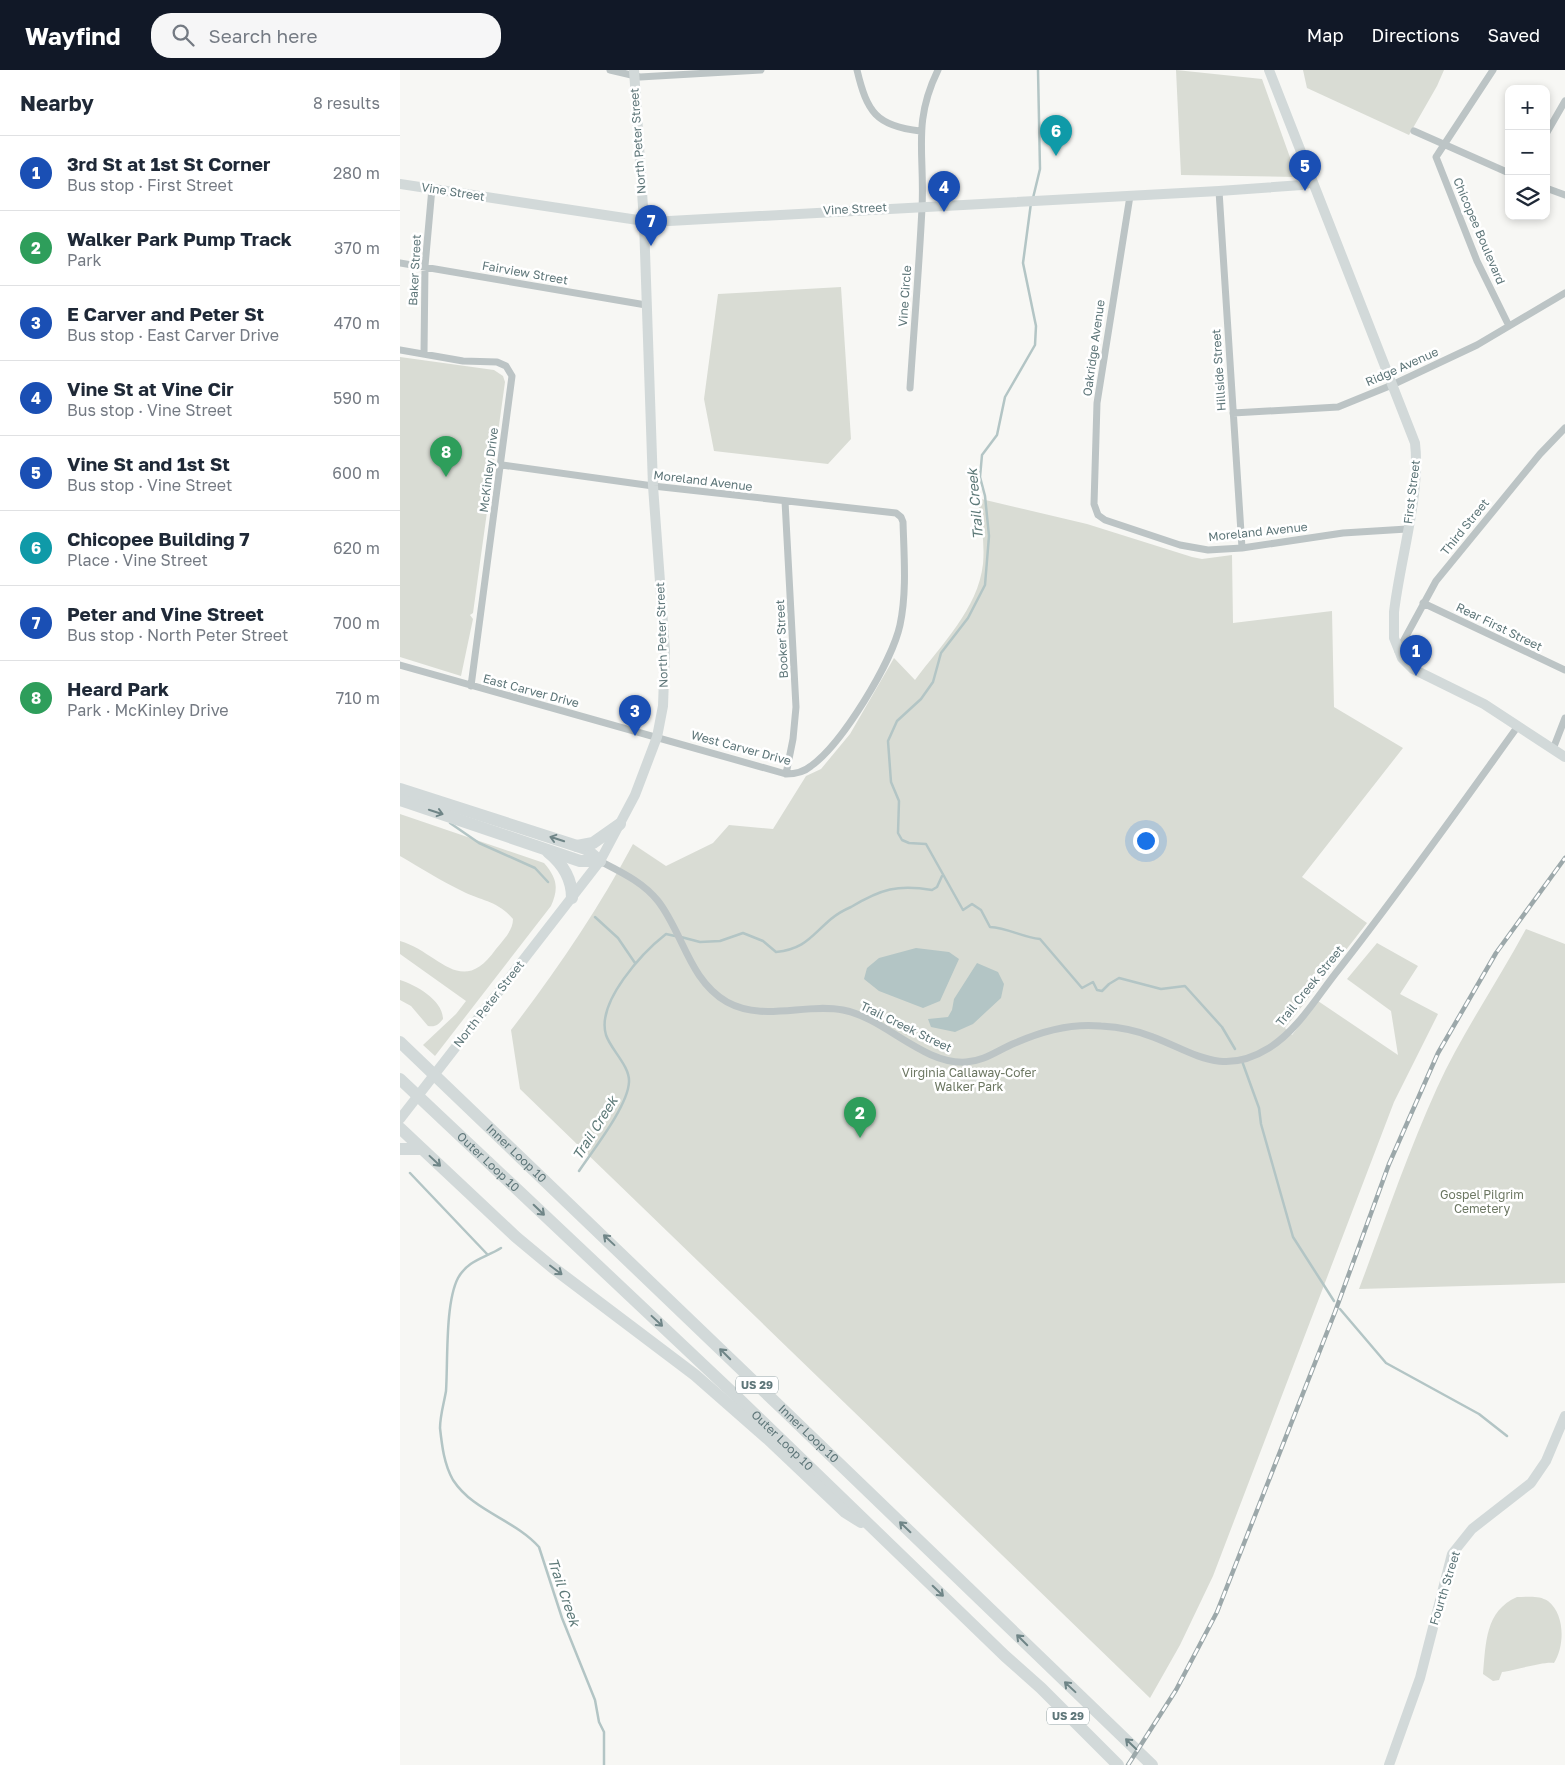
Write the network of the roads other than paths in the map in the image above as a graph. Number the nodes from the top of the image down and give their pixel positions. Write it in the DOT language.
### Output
graph roads {
  1 [pos="610,70"];
  2 [pos="761,70"];
  3 [pos="857,70"];
  4 [pos="938,70"];
  5 [pos="1269,70"];
  6 [pos="1493,70"];
  7 [pos="634,72"];
  8 [pos="1565,101"];
  9 [pos="1548,130"];
  10 [pos="920,131"];
  11 [pos="1414,131"];
  12 [pos="1443,145"];
  13 [pos="1505,171"];
  14 [pos="1313,182"];
  15 [pos="400,184"];
  16 [pos="432,188"];
  17 [pos="1550,189"];
  18 [pos="1219,191"];
  19 [pos="1565,195"];
  20 [pos="1130,196"];
  21 [pos="922,206"];
  22 [pos="644,222"];
  23 [pos="400,263"];
  24 [pos="425,266"];
  25 [pos="1565,293"];
  26 [pos="646,305"];
  27 [pos="1509,326"];
  28 [pos="400,350"];
  29 [pos="424,354"];
  30 [pos="1392,385"];
  31 [pos="910,388"];
  32 [pos="1234,413"];
  33 [pos="1565,428"];
  34 [pos="502,465"];
  35 [pos="653,486"];
  36 [pos="785,501"];
  37 [pos="1094,504"];
  38 [pos="901,517"];
  39 [pos="1407,529"];
  40 [pos="1242,548"];
  41 [pos="1423,603"];
  42 [pos="1398,651"];
  43 [pos="400,665"];
  44 [pos="1565,670"];
  45 [pos="471,686"];
  46 [pos="1565,718"];
  47 [pos="1518,726"];
  48 [pos="657,737"];
  49 [pos="1554,750"];
  50 [pos="1565,757"];
  51 [pos="786,774"];
  52 [pos="400,788"];
  53 [pos="400,800"];
  54 [pos="620,824"];
  55 [pos="577,846"];
  56 [pos="543,848"];
  57 [pos="600,861"];
  58 [pos="572,898"];
  59 [pos="400,1042"];
  60 [pos="401,1080"];
  61 [pos="400,1119"];
  62 [pos="400,1128"];
  63 [pos="421,1148"];
  64 [pos="400,1149"];
  65 [pos="1565,1416"];
  66 [pos="878,1532"];
  67 [pos="1118,1765"];
  68 [pos="1152,1765"];
  69 [pos="1389,1765"];
  1 -- 7 [label="street"];
  2 -- 7 [label="street"];
  3 -- 10 [label="street"];
  4 -- 10 [label="street, Vine Circle"];
  5 -- 14 [label="street, First Street"];
  6 -- 12 [label="street"];
  7 -- 22 [label="street, North Peter Street"];
  8 -- 9 [label="street"];
  10 -- 21 [label="street, Vine Circle"];
  11 -- 12 [label="street"];
  12 -- 13 [label="street"];
  12 -- 27 [label="street, Chicopee Boulevard"];
  14 -- 18 [label="street, Vine Street"];
  14 -- 30 [label="street, First Street"];
  15 -- 16 [label="street, Vine Street"];
  16 -- 22 [label="street, Vine Street"];
  16 -- 24 [label="street, Baker Street"];
  17 -- 19 [label="street"];
  18 -- 20 [label="street, Vine Street"];
  18 -- 32 [label="street, Hillside Street"];
  20 -- 21 [label="street, Vine Street"];
  20 -- 37 [label="street, Oakridge Avenue"];
  21 -- 22 [label="street, Vine Street"];
  21 -- 31 [label="street, Vine Circle"];
  22 -- 26 [label="street, North Peter Street"];
  23 -- 24 [label="street, Fairview Street"];
  24 -- 26 [label="street, Fairview Street"];
  24 -- 29 [label="street, Baker Street"];
  25 -- 27 [label="street, Ridge Avenue"];
  26 -- 35 [label="street, North Peter Street"];
  27 -- 30 [label="street, Ridge Avenue"];
  28 -- 29 [label="street, McKinley Drive"];
  29 -- 34 [label="street, McKinley Drive"];
  30 -- 32 [label="street, Ridge Avenue"];
  30 -- 39 [label="street, First Street"];
  32 -- 40 [label="street, Hillside Street"];
  33 -- 41 [label="street, Third Street"];
  34 -- 35 [label="street, Moreland Avenue"];
  34 -- 45 [label="street, McKinley Drive"];
  35 -- 36 [label="street, Moreland Avenue"];
  35 -- 48 [label="street, North Peter Street"];
  36 -- 38 [label="street, Moreland Avenue"];
  36 -- 51 [label="street, Booker Street"];
  37 -- 40 [label="street, Moreland Avenue"];
  38 -- 51 [label="street, West Carver Drive"];
  39 -- 40 [label="street, Moreland Avenue"];
  39 -- 42 [label="street, First Street"];
  41 -- 42 [label="street, Third Street"];
  41 -- 44 [label="street, Rear First Street"];
  42 -- 47 [label="street, First Street"];
  43 -- 45 [label="street, East Carver Drive"];
  45 -- 48 [label="street, East Carver Drive"];
  46 -- 49 [label="street"];
  47 -- 49 [label="street, First Street"];
  47 -- 57 [label="street, Trail Creek Street"];
  48 -- 51 [label="street, West Carver Drive"];
  48 -- 54 [label="street, North Peter Street"];
  49 -- 50 [label="street, First Street"];
  55 -- 52 [label="highway, one-way"];
  53 -- 56 [label="highway, one-way"];
  54 -- 55 [label="highway"];
  54 -- 57 [label="street, North Peter Street"];
  55 -- 57 [label="highway"];
  56 -- 57 [label="highway"];
  56 -- 58 [label="highway"];
  57 -- 58 [label="street, North Peter Street"];
  58 -- 61 [label="street, North Peter Street"];
  68 -- 59 [label="highway, Inner Loop 10 / US 29, one-way"];
  60 -- 66 [label="highway, Outer Loop 10 / US 29, one-way"];
  62 -- 63 [label="highway"];
  63 -- 64 [label="highway"];
  63 -- 66 [label="highway, one-way"];
  65 -- 69 [label="street, Fourth Street"];
  66 -- 67 [label="highway, Outer Loop 10 / US 29, one-way"];
}
